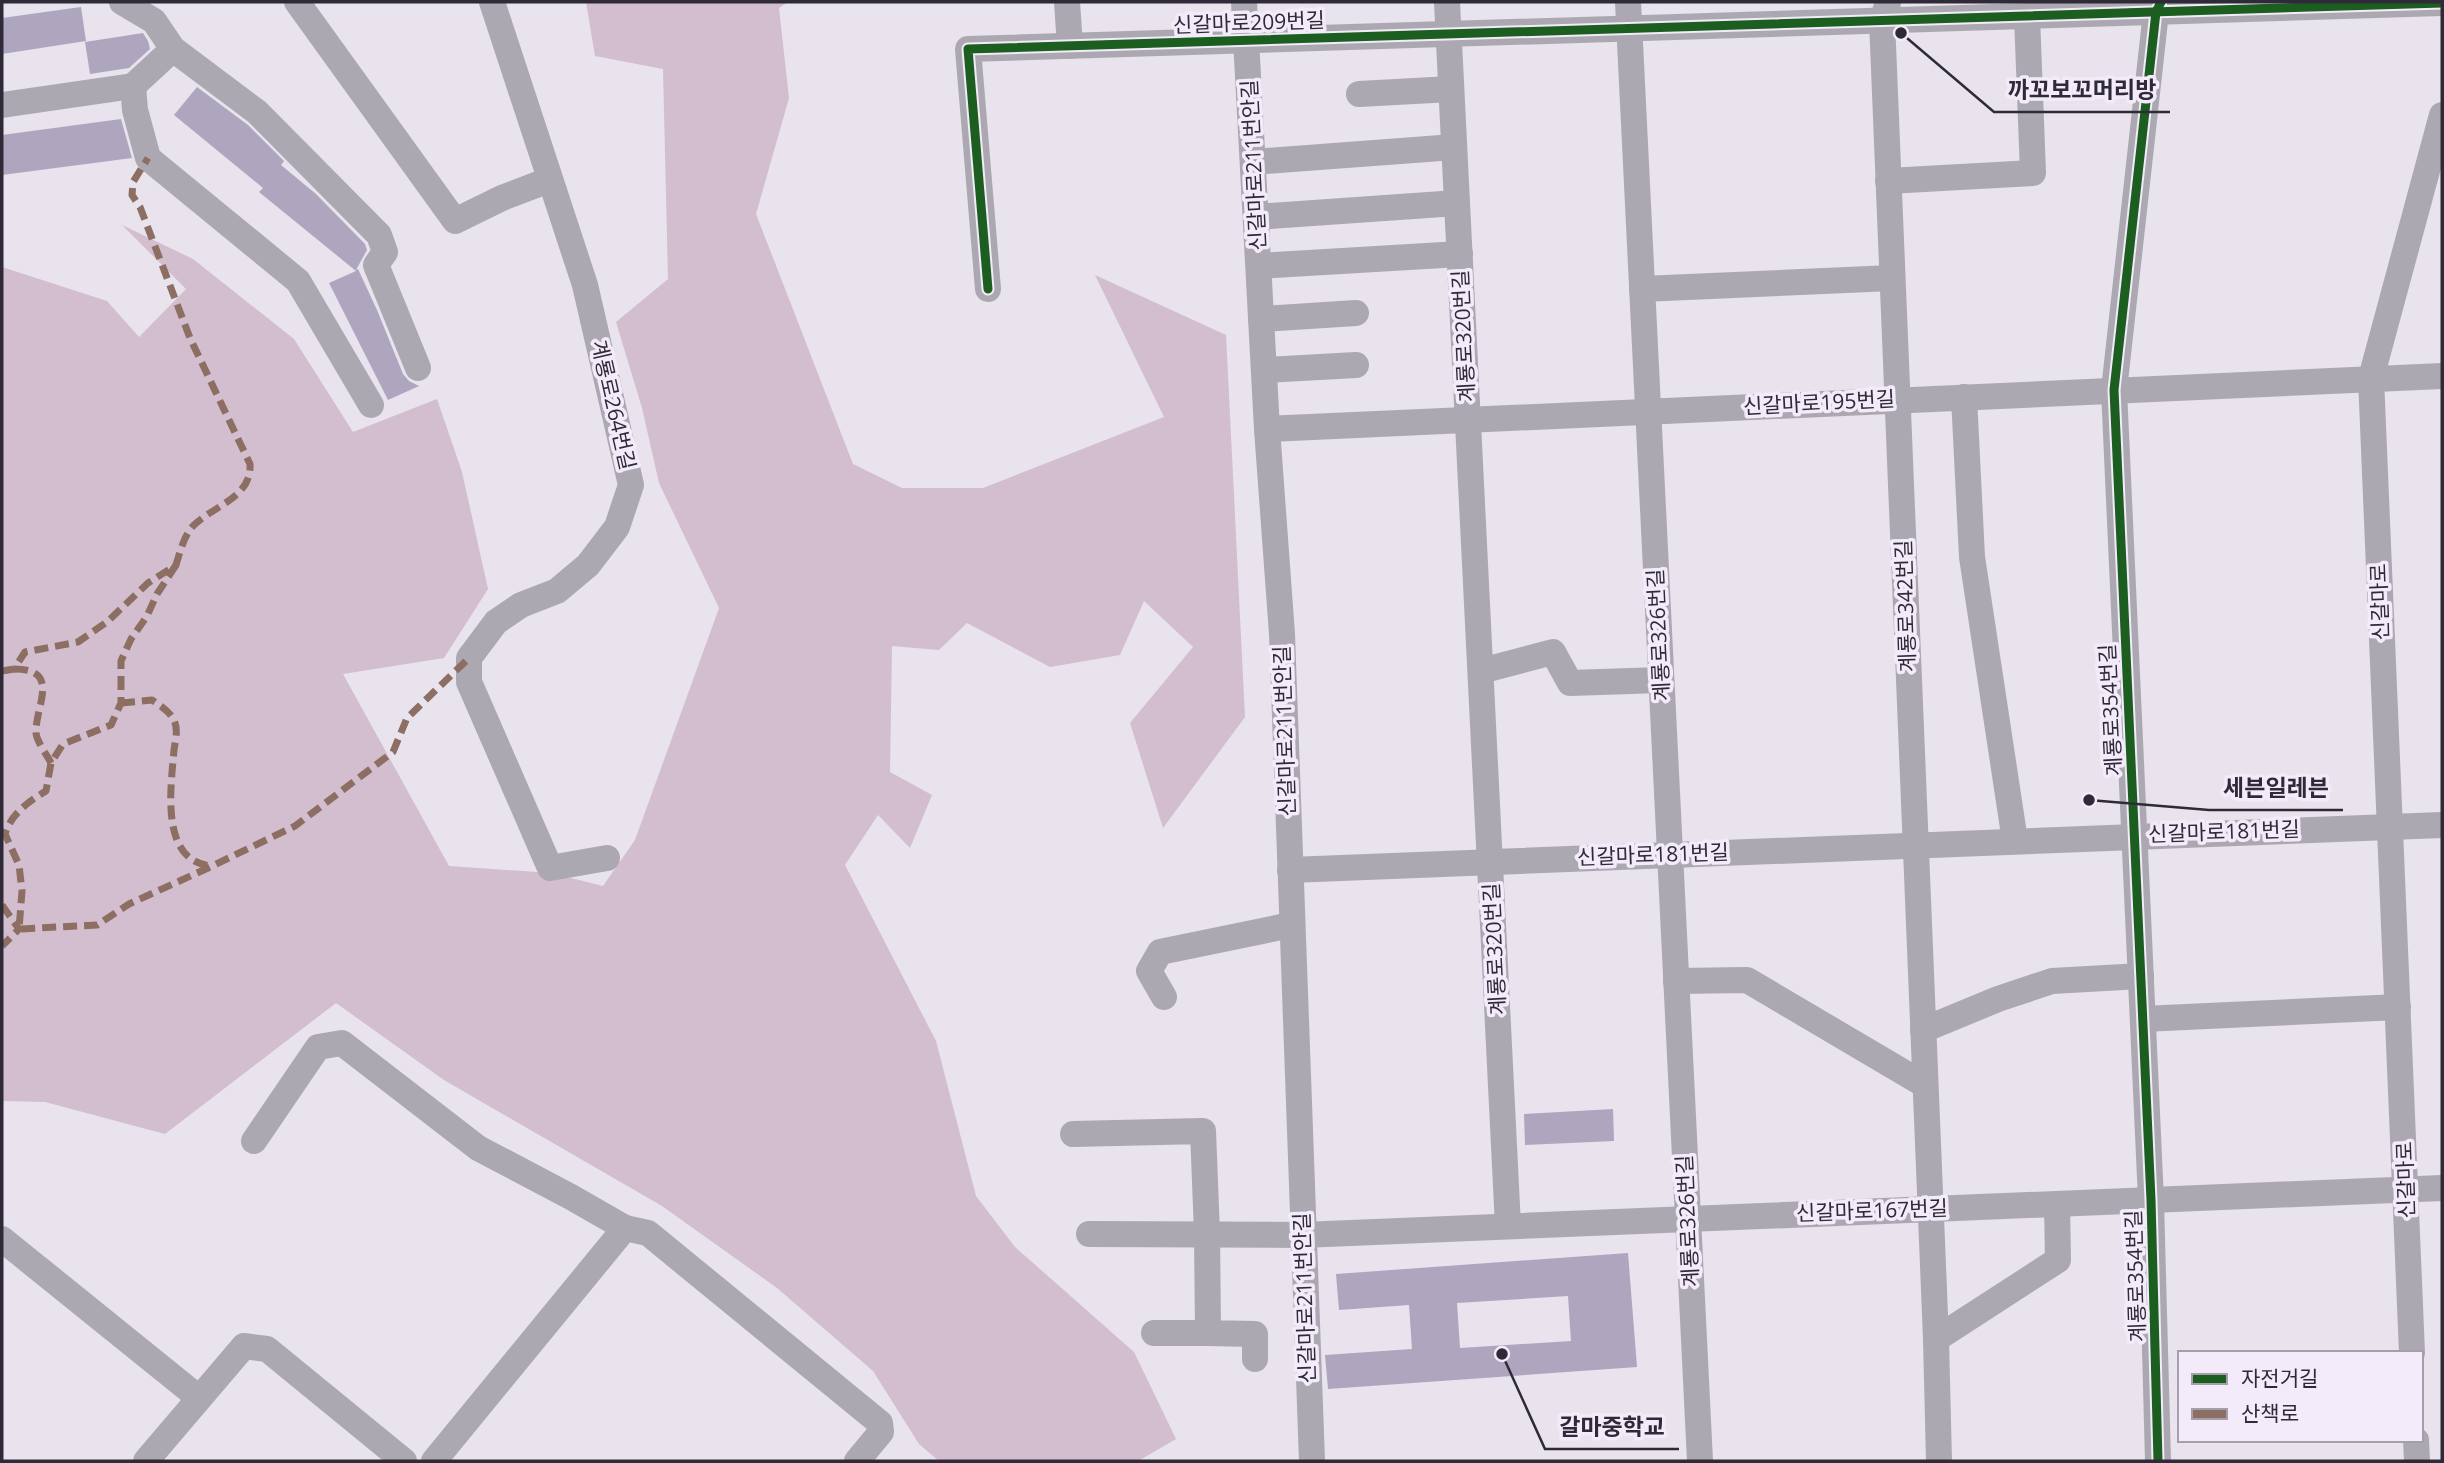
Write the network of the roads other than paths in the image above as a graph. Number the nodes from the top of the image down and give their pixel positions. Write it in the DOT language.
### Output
graph roads {
  1 [pos="122,2"];
  2 [pos="297,2"];
  3 [pos="492,2"];
  4 [pos="1067,2"];
  5 [pos="1244,2"];
  6 [pos="1447,2"];
  7 [pos="1628,2"];
  8 [pos="2442,3"];
  9 [pos="2158,7"];
  10 [pos="1885,11"];
  11 [pos="2027,16"];
  12 [pos="1629,28"];
  13 [pos="1449,34"];
  14 [pos="1248,40"];
  15 [pos="1070,46"];
  16 [pos="173,49"];
  17 [pos="134,86"];
  18 [pos="1451,89"];
  19 [pos="1359,94"];
  20 [pos="2,105"];
  21 [pos="2442,115"];
  22 [pos="1454,147"];
  23 [pos="1254,162"];
  24 [pos="549,180"];
  25 [pos="1888,181"];
  26 [pos="1457,203"];
  27 [pos="1256,217"];
  28 [pos="1460,254"];
  29 [pos="1259,266"];
  30 [pos="1892,278"];
  31 [pos="988,289"];
  32 [pos="1642,289"];
  33 [pos="1356,313"];
  34 [pos="1261,319"];
  35 [pos="1356,366"];
  36 [pos="418,368"];
  37 [pos="1264,370"];
  38 [pos="2442,376"];
  39 [pos="2371,378"];
  40 [pos="2114,390"];
  41 [pos="1964,397"];
  42 [pos="1897,400"];
  43 [pos="371,405"];
  44 [pos="1648,411"];
  45 [pos="1468,419"];
  46 [pos="1266,429"];
  47 [pos="1481,671"];
  48 [pos="1661,680"];
  49 [pos="2390,825"];
  50 [pos="2442,825"];
  51 [pos="2134,836"];
  52 [pos="2015,841"];
  53 [pos="1916,845"];
  54 [pos="1670,855"];
  55 [pos="607,858"];
  56 [pos="1490,862"];
  57 [pos="1290,870"];
  58 [pos="1291,925"];
  59 [pos="2141,976"];
  60 [pos="1676,981"];
  61 [pos="1164,997"];
  62 [pos="2398,1007"];
  63 [pos="2143,1019"];
  64 [pos="1923,1030"];
  65 [pos="1925,1084"];
  66 [pos="1073,1134"];
  67 [pos="254,1141"];
  68 [pos="2442,1188"];
  69 [pos="2406,1190"];
  70 [pos="2151,1200"];
  71 [pos="2057,1204"];
  72 [pos="1930,1209"];
  73 [pos="1688,1219"];
  74 [pos="1508,1226"];
  75 [pos="625,1228"];
  76 [pos="1208,1233"];
  77 [pos="1089,1234"];
  78 [pos="1302,1235"];
  79 [pos="2,1239"];
  80 [pos="1154,1333"];
  81 [pos="1208,1333"];
  82 [pos="1936,1339"];
  83 [pos="2412,1351"];
  84 [pos="1255,1359"];
  85 [pos="199,1398"];
  86 [pos="2416,1442"];
  87 [pos="146,1461"];
  88 [pos="404,1461"];
  89 [pos="434,1461"];
  90 [pos="856,1461"];
  91 [pos="1312,1461"];
  92 [pos="1700,1461"];
  93 [pos="1939,1461"];
  94 [pos="2158,1461"];
  95 [pos="2417,1461"];
  1 -- 16 [label="street"];
  2 -- 24 [label="street"];
  3 -- 24 [label="street, 계룡로264번길"];
  4 -- 15 [label="street"];
  5 -- 14 [label="street, 신갈마로211번안길"];
  6 -- 13 [label="street, 계룡로320번길"];
  7 -- 12 [label="street, 계룡로326번길"];
  8 -- 9 [label="street, 신갈마로209번길"];
  9 -- 11 [label="street, 신갈마로209번길"];
  9 -- 40 [label="street, 계룡로354번길"];
  10 -- 11 [label="street, 신갈마로209번길"];
  10 -- 12 [label="street, 신갈마로209번길"];
  10 -- 25 [label="street, 계룡로342번길"];
  11 -- 25 [label="street"];
  12 -- 13 [label="street, 신갈마로209번길"];
  12 -- 32 [label="street, 계룡로326번길"];
  13 -- 14 [label="street, 신갈마로209번길"];
  13 -- 18 [label="street, 계룡로320번길"];
  14 -- 15 [label="street, 신갈마로209번길"];
  14 -- 23 [label="street, 신갈마로211번안길"];
  15 -- 31 [label="street, 신갈마로209번길"];
  16 -- 17 [label="street"];
  16 -- 36 [label="street"];
  17 -- 20 [label="street"];
  17 -- 43 [label="street"];
  18 -- 19 [label="street"];
  18 -- 22 [label="street, 계룡로320번길"];
  21 -- 39 [label="street, 신갈마로"];
  22 -- 23 [label="street"];
  22 -- 26 [label="street, 계룡로320번길"];
  23 -- 27 [label="street, 신갈마로211번안길"];
  24 -- 55 [label="street, 계룡로264번길"];
  25 -- 30 [label="street, 계룡로342번길"];
  26 -- 27 [label="street"];
  26 -- 28 [label="street, 계룡로320번길"];
  27 -- 29 [label="street, 신갈마로211번안길"];
  28 -- 29 [label="street"];
  28 -- 45 [label="street, 계룡로320번길"];
  29 -- 34 [label="street, 신갈마로211번안길"];
  30 -- 32 [label="street"];
  30 -- 42 [label="street, 계룡로342번길"];
  32 -- 44 [label="street, 계룡로326번길"];
  33 -- 34 [label="street"];
  34 -- 37 [label="street, 신갈마로211번안길"];
  35 -- 37 [label="street"];
  37 -- 46 [label="street, 신갈마로211번안길"];
  38 -- 39 [label="street"];
  39 -- 40 [label="street, 신갈마로195번길"];
  39 -- 49 [label="street, 신갈마로"];
  40 -- 41 [label="street, 신갈마로195번길"];
  40 -- 51 [label="street, 계룡로354번길"];
  41 -- 42 [label="street, 신갈마로195번길"];
  41 -- 52 [label="street"];
  42 -- 44 [label="street, 신갈마로195번길"];
  42 -- 53 [label="street, 계룡로342번길"];
  44 -- 45 [label="street, 신갈마로195번길"];
  44 -- 48 [label="street, 계룡로326번길"];
  45 -- 46 [label="street, 신갈마로195번길"];
  45 -- 47 [label="street, 계룡로320번길"];
  46 -- 57 [label="street, 신갈마로211번안길"];
  47 -- 48 [label="street"];
  47 -- 56 [label="street, 계룡로320번길"];
  48 -- 54 [label="street, 계룡로326번길"];
  49 -- 50 [label="street"];
  49 -- 51 [label="street, 신갈마로181번길"];
  49 -- 62 [label="street, 신갈마로"];
  51 -- 52 [label="street, 신갈마로181번길"];
  51 -- 59 [label="street, 계룡로354번길"];
  52 -- 53 [label="street, 신갈마로181번길"];
  53 -- 54 [label="street, 신갈마로181번길"];
  53 -- 64 [label="street, 계룡로342번길"];
  54 -- 56 [label="street, 신갈마로181번길"];
  54 -- 60 [label="street, 계룡로326번길"];
  56 -- 57 [label="street, 신갈마로181번길"];
  56 -- 74 [label="street, 계룡로320번길"];
  57 -- 58 [label="street, 신갈마로211번안길"];
  58 -- 61 [label="street"];
  58 -- 78 [label="street, 신갈마로211번안길"];
  59 -- 63 [label="street, 계룡로354번길"];
  59 -- 64 [label="street"];
  60 -- 65 [label="street"];
  60 -- 73 [label="street, 계룡로326번길"];
  62 -- 63 [label="street"];
  62 -- 69 [label="street, 신갈마로"];
  63 -- 70 [label="street, 계룡로354번길"];
  64 -- 65 [label="street, 계룡로342번길"];
  65 -- 72 [label="street, 계룡로342번길"];
  66 -- 76 [label="street"];
  67 -- 75 [label="street"];
  68 -- 69 [label="street, 신갈마로167번길"];
  69 -- 70 [label="street, 신갈마로167번길"];
  69 -- 83 [label="street, 신갈마로"];
  70 -- 71 [label="street, 신갈마로167번길"];
  70 -- 94 [label="street, 계룡로354번길"];
  71 -- 72 [label="street, 신갈마로167번길"];
  71 -- 82 [label="street"];
  72 -- 73 [label="street, 신갈마로167번길"];
  72 -- 82 [label="street, 계룡로342번길"];
  73 -- 74 [label="street, 신갈마로167번길"];
  73 -- 92 [label="street, 계룡로326번길"];
  74 -- 78 [label="street, 신갈마로167번길"];
  75 -- 89 [label="street"];
  75 -- 90 [label="street"];
  76 -- 77 [label="street, 신갈마로167번길"];
  76 -- 78 [label="street, 신갈마로167번길"];
  76 -- 81 [label="street"];
  78 -- 91 [label="street, 신갈마로211번안길"];
  79 -- 85 [label="street"];
  80 -- 81 [label="street"];
  81 -- 84 [label="street"];
  82 -- 93 [label="street, 계룡로342번길"];
  85 -- 87 [label="street"];
  85 -- 88 [label="street"];
  86 -- 95 [label="street"];
}
